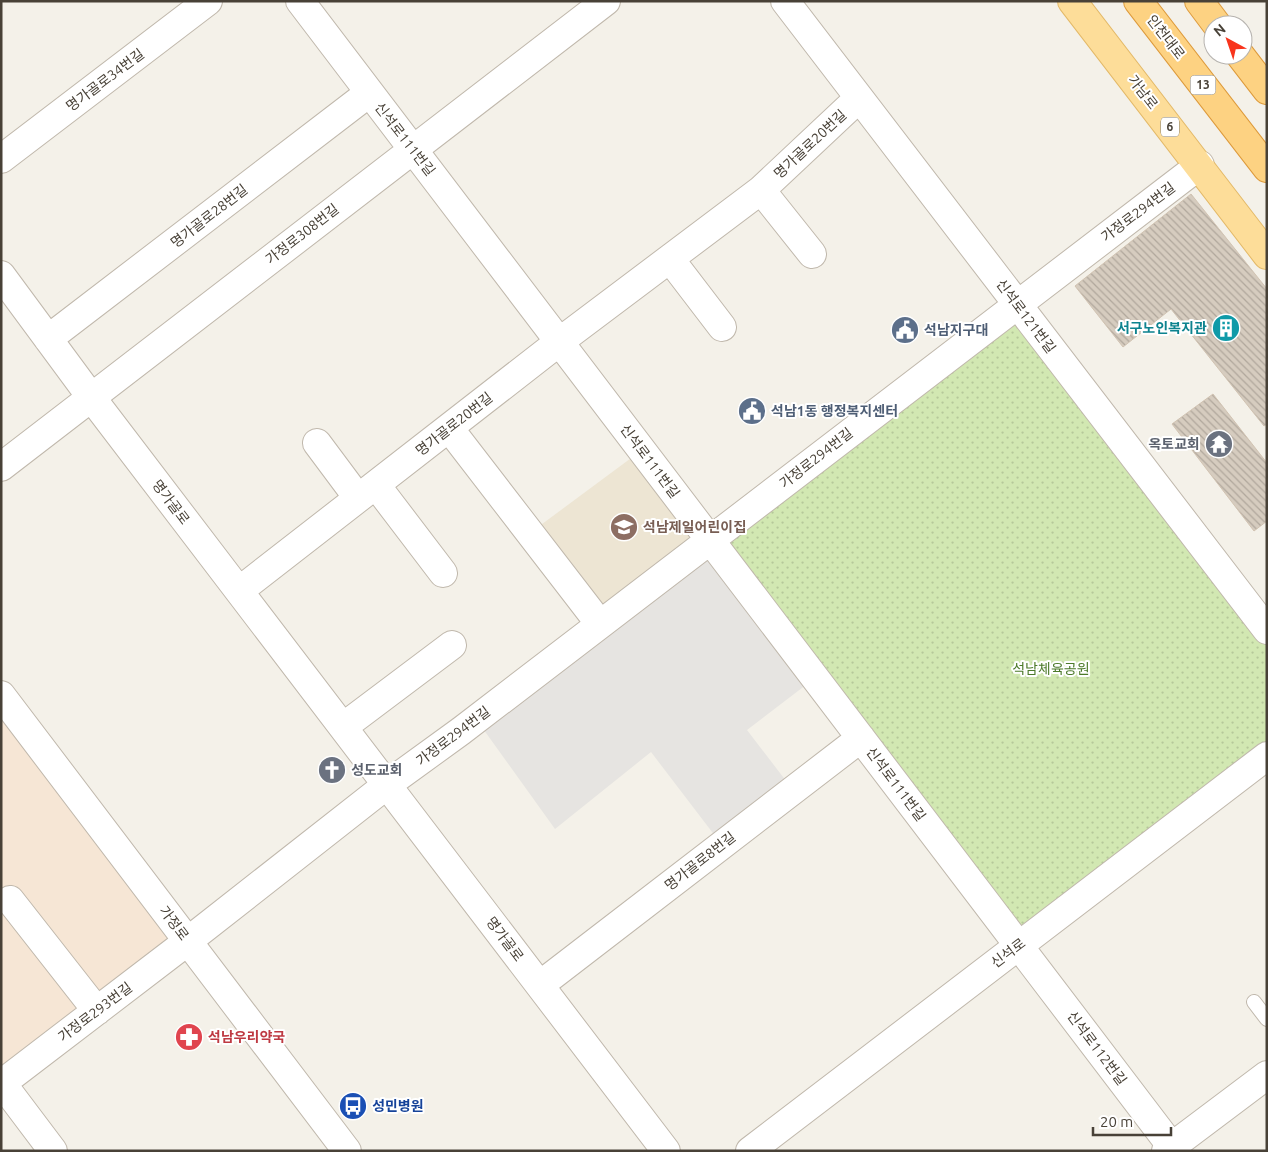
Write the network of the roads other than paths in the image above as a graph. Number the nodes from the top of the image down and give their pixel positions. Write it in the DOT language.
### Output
graph roads {
  1 [pos="208,1"];
  2 [pos="300,1"];
  3 [pos="785,1"];
  4 [pos="1072,1"];
  5 [pos="1138,1"];
  6 [pos="1199,1"];
  7 [pos="604,2"];
  8 [pos="1210,15"];
  9 [pos="1248,65"];
  10 [pos="1267,90"];
  11 [pos="369,92"];
  12 [pos="859,98"];
  13 [pos="413,149"];
  14 [pos="1,159"];
  15 [pos="1200,165"];
  16 [pos="1267,168"];
  17 [pos="761,190"];
  18 [pos="812,254"];
  19 [pos="1267,255"];
  20 [pos="670,259"];
  21 [pos="1,275"];
  22 [pos="1016,303"];
  23 [pos="722,327"];
  24 [pos="48,339"];
  25 [pos="559,342"];
  26 [pos="92,397"];
  27 [pos="449,428"];
  28 [pos="317,443"];
  29 [pos="1,467"];
  30 [pos="367,492"];
  31 [pos="710,540"];
  32 [pos="444,573"];
  33 [pos="239,591"];
  34 [pos="600,624"];
  35 [pos="1267,630"];
  36 [pos="452,645"];
  37 [pos="1,695"];
  38 [pos="343,727"];
  39 [pos="861,738"];
  40 [pos="1267,756"];
  41 [pos="388,784"];
  42 [pos="10,900"];
  43 [pos="188,941"];
  44 [pos="1019,946"];
  45 [pos="540,985"];
  46 [pos="1254,1002"];
  47 [pos="97,1011"];
  48 [pos="1267,1019"];
  49 [pos="1267,1074"];
  50 [pos="1,1083"];
  51 [pos="1171,1149"];
  52 [pos="53,1151"];
  53 [pos="347,1151"];
  54 [pos="666,1151"];
  55 [pos="750,1151"];
  1 -- 14 [label="street, 명가골로34번길"];
  2 -- 11 [label="street, 신석로111번길"];
  3 -- 12 [label="street, 신석로121번길"];
  4 -- 15 [label="main road, 가남로 / 6"];
  5 -- 16 [label="highway, 인천대로 / 13"];
  6 -- 8 [label="highway"];
  7 -- 13 [label="street, 가정로308번길"];
  9 -- 10 [label="highway"];
  11 -- 13 [label="street, 신석로111번길"];
  11 -- 24 [label="street, 명가골로28번길"];
  12 -- 17 [label="street, 명가골로20번길"];
  12 -- 22 [label="street, 신석로121번길"];
  13 -- 25 [label="street, 신석로111번길"];
  13 -- 26 [label="street, 가정로308번길"];
  15 -- 19 [label="main road, 가남로 / 6"];
  15 -- 22 [label="street, 가정로294번길"];
  17 -- 18 [label="street"];
  17 -- 20 [label="street, 명가골로20번길"];
  20 -- 23 [label="street"];
  20 -- 25 [label="street, 명가골로20번길"];
  21 -- 24 [label="street, 명가골로"];
  22 -- 31 [label="street, 가정로294번길"];
  22 -- 35 [label="street, 신석로121번길"];
  24 -- 26 [label="street, 명가골로"];
  25 -- 27 [label="street, 명가골로20번길"];
  25 -- 31 [label="street, 신석로111번길"];
  26 -- 29 [label="street, 가정로308번길"];
  26 -- 33 [label="street, 명가골로"];
  27 -- 30 [label="street, 명가골로20번길"];
  27 -- 34 [label="street"];
  28 -- 30 [label="street"];
  30 -- 32 [label="street"];
  30 -- 33 [label="street, 명가골로20번길"];
  31 -- 34 [label="street, 가정로294번길"];
  31 -- 39 [label="street, 신석로111번길"];
  33 -- 38 [label="street, 명가골로"];
  34 -- 41 [label="street, 가정로294번길"];
  36 -- 38 [label="street"];
  37 -- 43 [label="street, 가정로"];
  38 -- 41 [label="street, 명가골로"];
  39 -- 44 [label="street, 신석로111번길"];
  39 -- 45 [label="street, 명가골로8번길"];
  40 -- 44 [label="street, 신석로"];
  41 -- 43 [label="street, 가정로294번길"];
  41 -- 45 [label="street, 명가골로"];
  42 -- 47 [label="street"];
  43 -- 47 [label="street, 가정로293번길"];
  43 -- 53 [label="street, 가정로"];
  44 -- 51 [label="street, 신석로112번길"];
  44 -- 55 [label="street, 신석로"];
  45 -- 54 [label="street, 명가골로"];
  46 -- 48 [label="lane"];
  47 -- 50 [label="street, 가정로293번길"];
  49 -- 51 [label="street"];
  50 -- 52 [label="street"];
}
